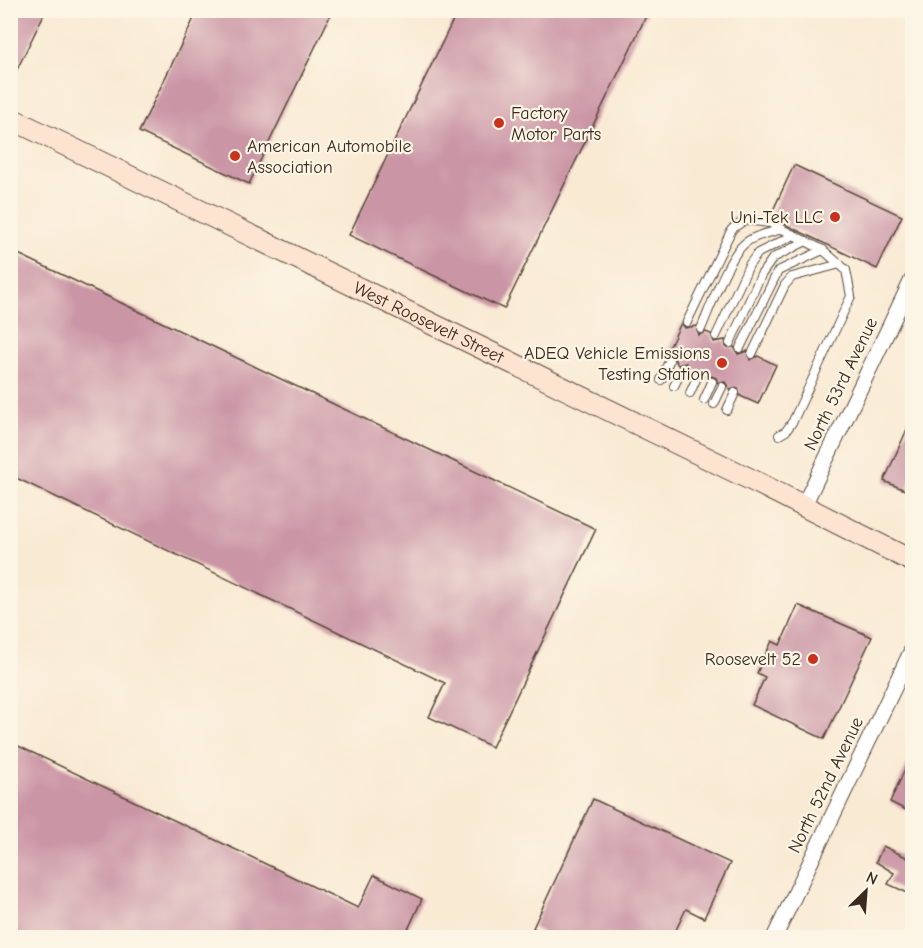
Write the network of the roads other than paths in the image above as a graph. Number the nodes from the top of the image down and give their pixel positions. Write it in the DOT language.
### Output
graph roads {
  1 [pos="10,118"];
  2 [pos="782,229"];
  3 [pos="794,235"];
  4 [pos="806,241"];
  5 [pos="823,250"];
  6 [pos="840,264"];
  7 [pos="912,280"];
  8 [pos="687,322"];
  9 [pos="701,329"];
  10 [pos="716,336"];
  11 [pos="730,343"];
  12 [pos="740,348"];
  13 [pos="752,354"];
  14 [pos="669,361"];
  15 [pos="682,368"];
  16 [pos="698,375"];
  17 [pos="661,380"];
  18 [pos="712,382"];
  19 [pos="674,386"];
  20 [pos="722,387"];
  21 [pos="690,393"];
  22 [pos="735,393"];
  23 [pos="705,400"];
  24 [pos="714,404"];
  25 [pos="727,410"];
  26 [pos="779,435"];
  27 [pos="804,505"];
  28 [pos="912,561"];
  29 [pos="912,650"];
  30 [pos="774,938"];
  1 -- 27 [label="street, West Roosevelt Street"];
  2 -- 3 [label="lane"];
  2 -- 8 [label="lane"];
  2 -- 9 [label="lane"];
  3 -- 4 [label="lane"];
  3 -- 10 [label="lane"];
  4 -- 5 [label="lane"];
  4 -- 11 [label="lane"];
  5 -- 6 [label="lane"];
  5 -- 12 [label="lane"];
  6 -- 13 [label="lane"];
  6 -- 26 [label="lane"];
  7 -- 27 [label="street, North 53rd Avenue"];
  14 -- 17 [label="lane"];
  15 -- 19 [label="lane"];
  16 -- 21 [label="lane"];
  18 -- 23 [label="lane"];
  20 -- 24 [label="lane"];
  22 -- 25 [label="lane"];
  27 -- 28 [label="street, West Roosevelt Street"];
  29 -- 30 [label="street, North 52nd Avenue"];
}
